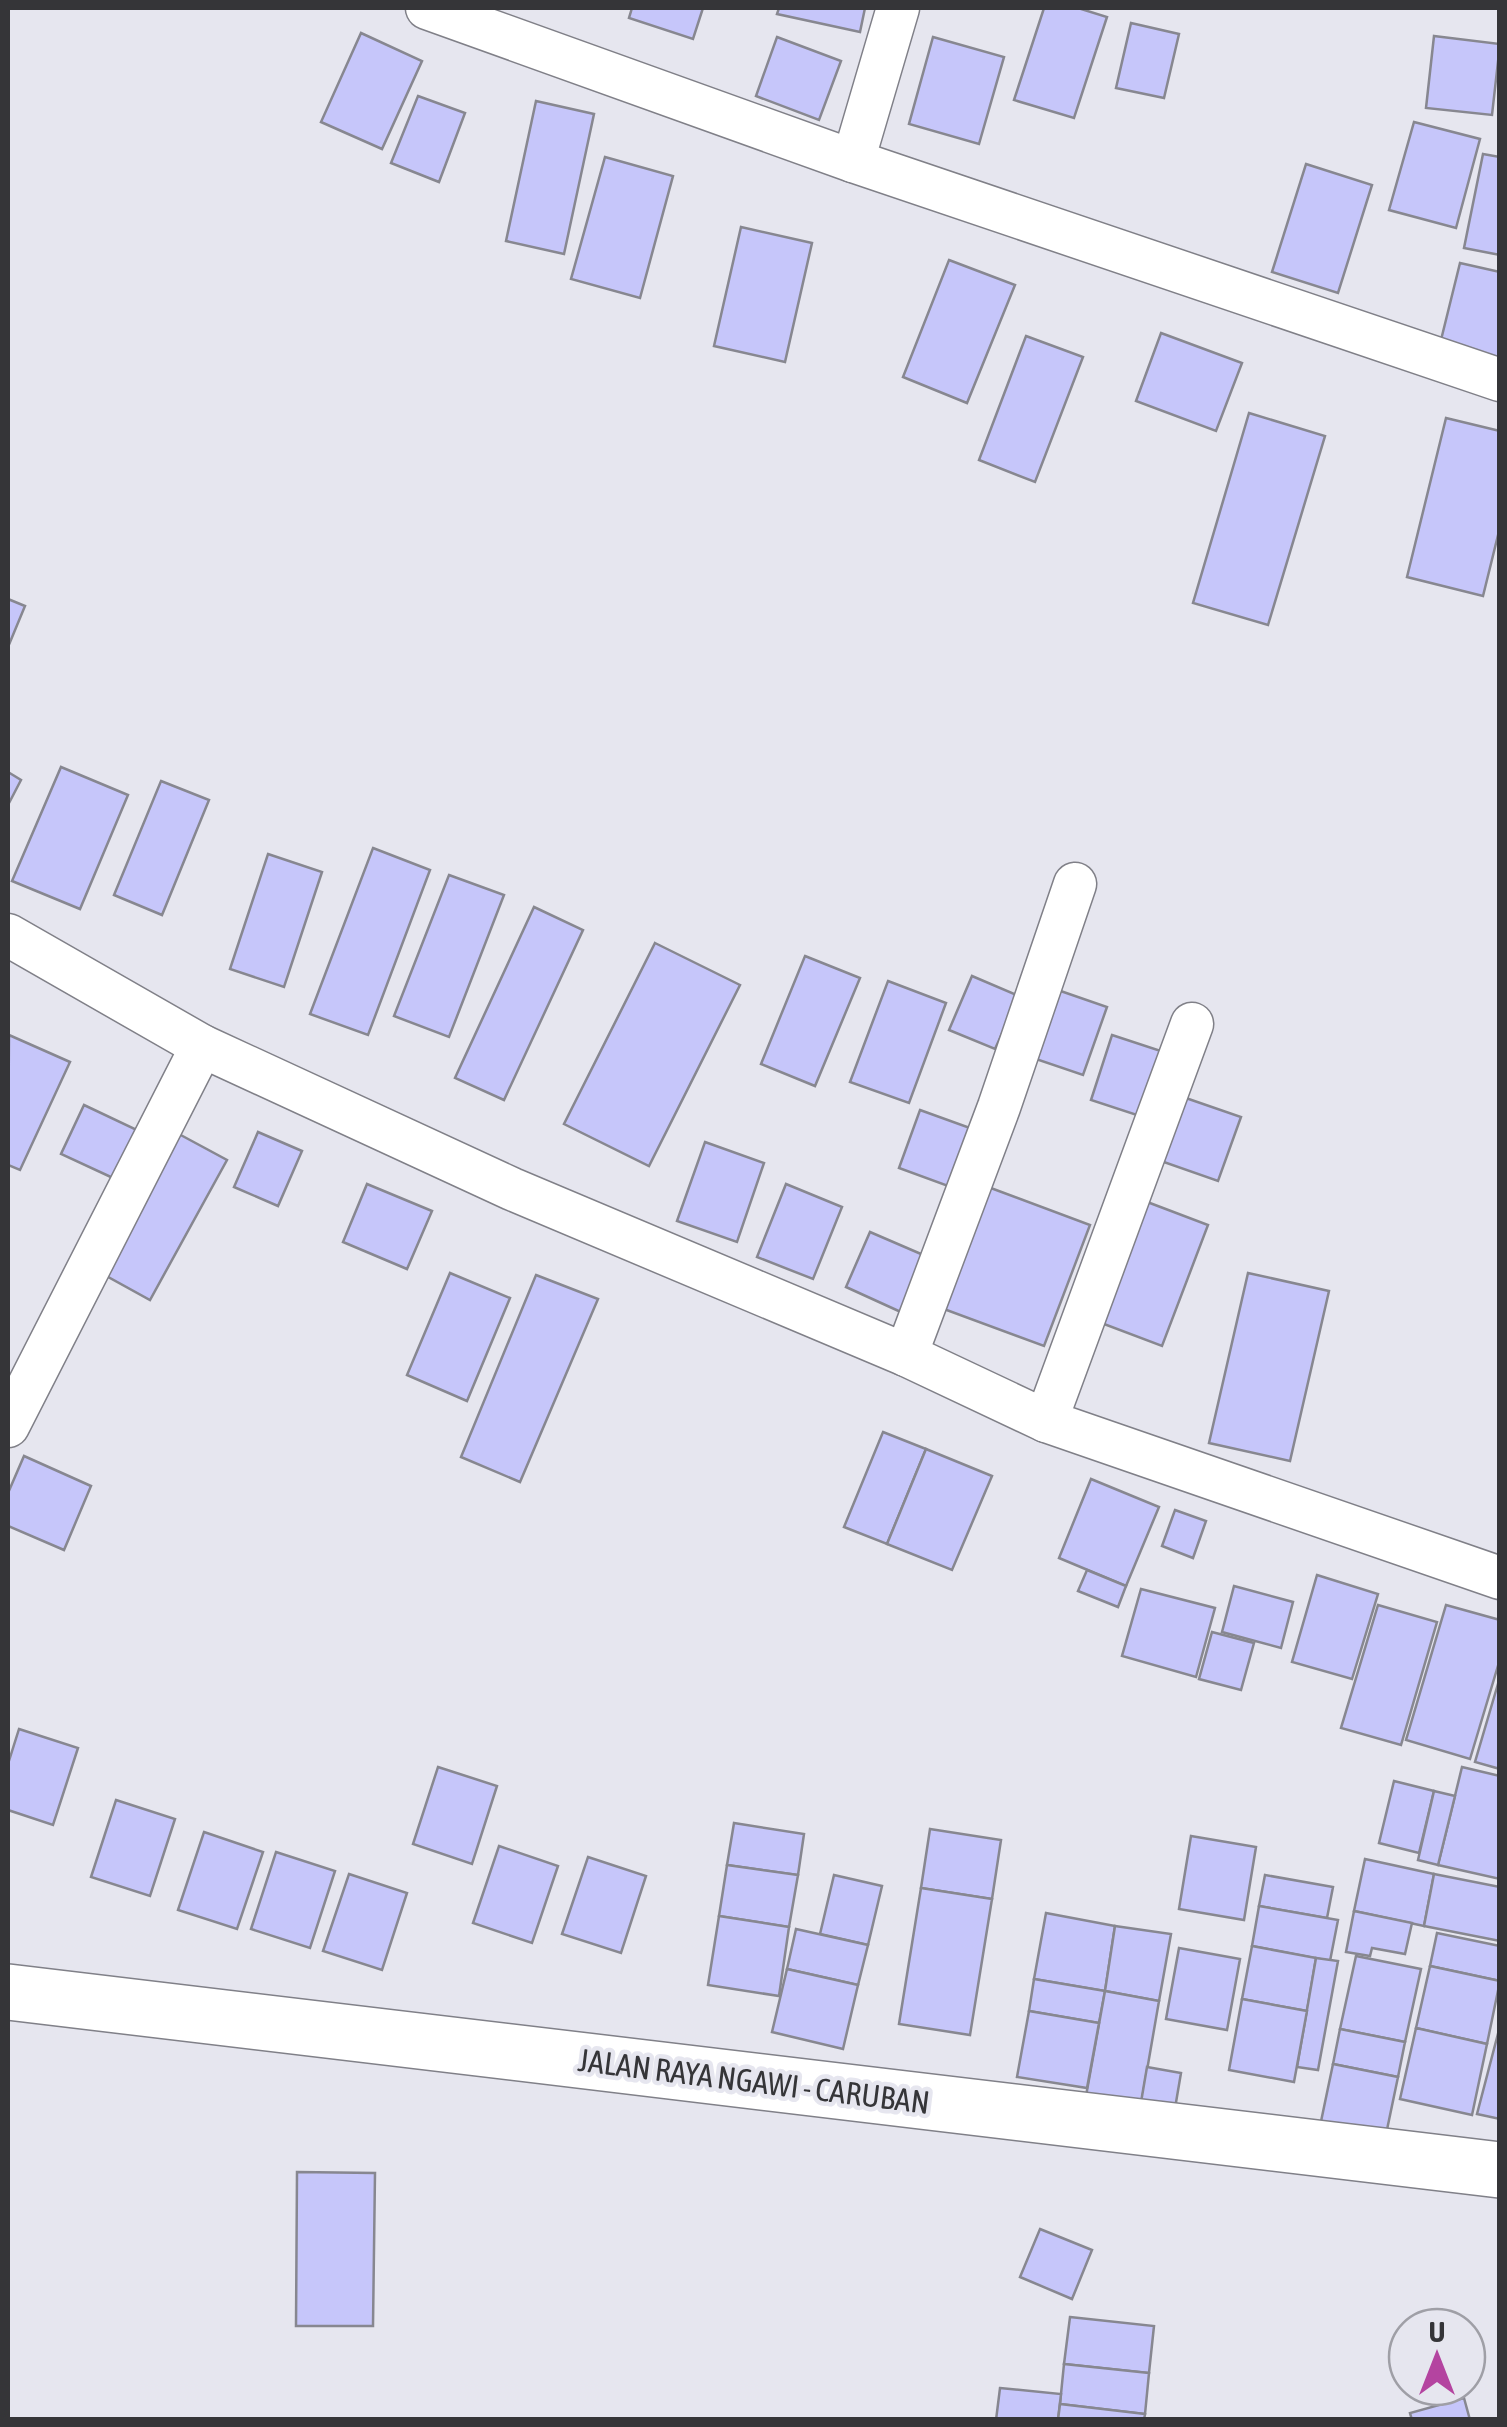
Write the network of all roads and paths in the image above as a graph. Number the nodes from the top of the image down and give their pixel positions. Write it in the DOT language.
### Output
graph roads {
  1 [pos="427,8"];
  2 [pos="898,8"];
  3 [pos="853,161"];
  4 [pos="1500,380"];
  5 [pos="1075,884"];
  6 [pos="8,935"];
  7 [pos="1192,1024"];
  8 [pos="202,1046"];
  9 [pos="906,1355"];
  10 [pos="1046,1421"];
  11 [pos="8,1426"];
  12 [pos="1500,1578"];
  13 [pos="8,1992"];
  14 [pos="1500,2170"];
  1 -- 3 [label="street"];
  2 -- 3 [label="street"];
  3 -- 4 [label="street"];
  5 -- 9 [label="street"];
  6 -- 8 [label="street"];
  7 -- 10 [label="street"];
  8 -- 9 [label="street"];
  8 -- 11 [label="street"];
  9 -- 10 [label="street"];
  10 -- 12 [label="street"];
  13 -- 14 [label="highway, JALAN RAYA NGAWI - CARUBAN"];
}
